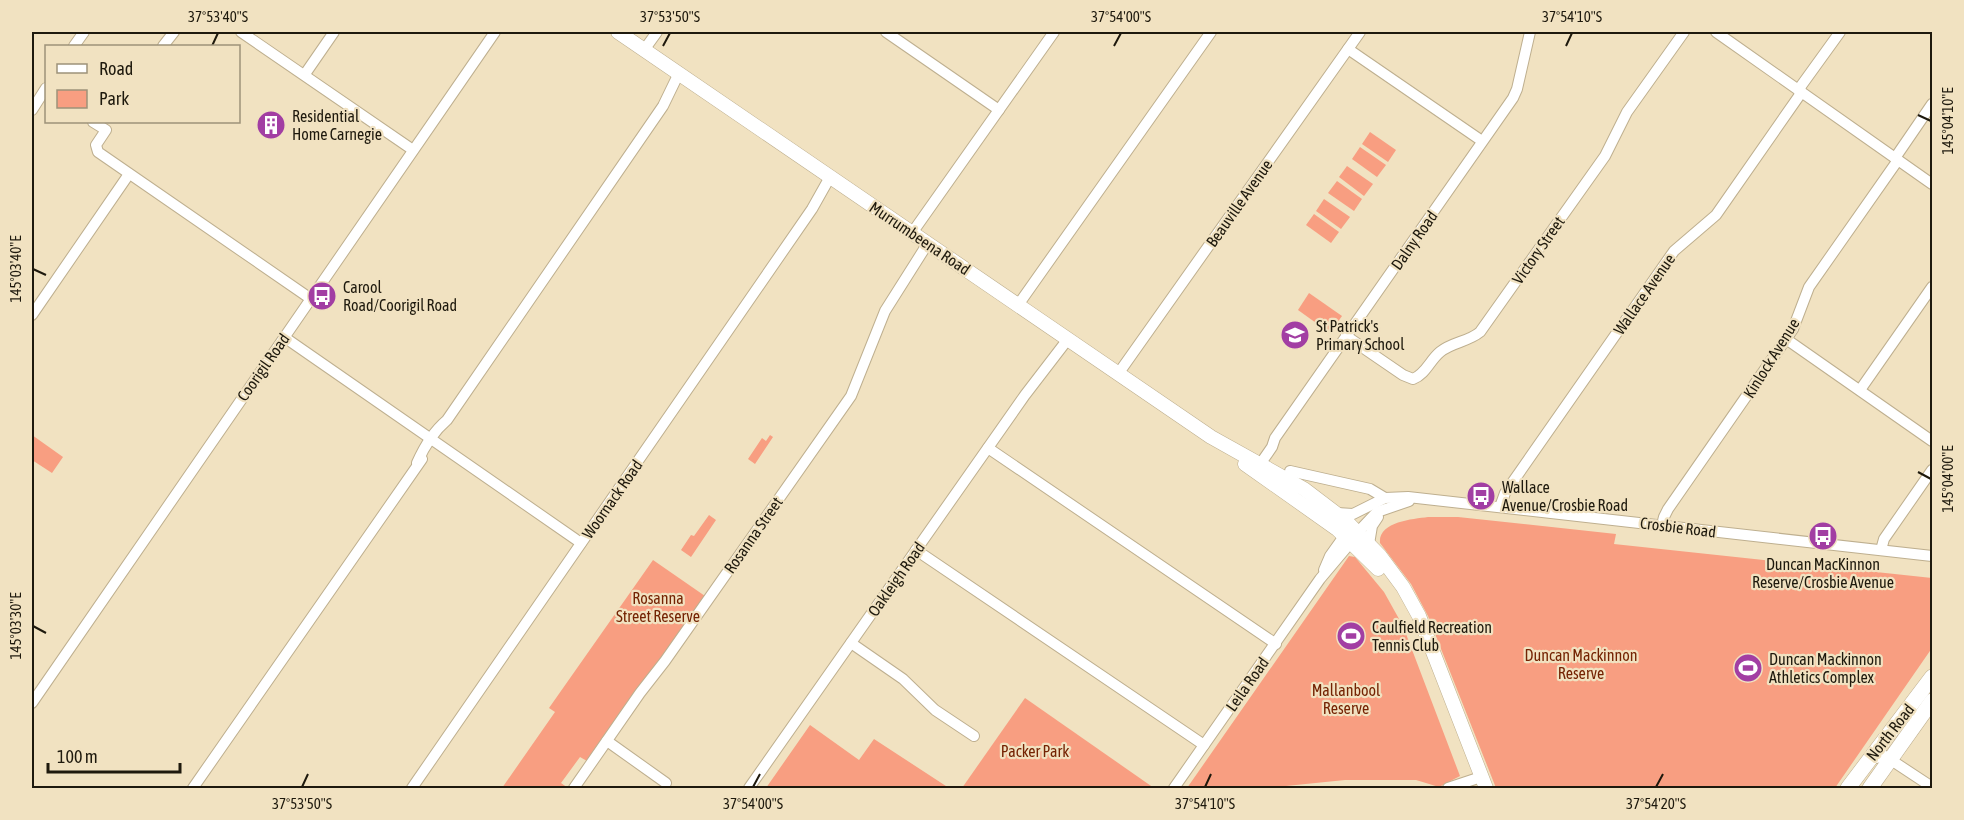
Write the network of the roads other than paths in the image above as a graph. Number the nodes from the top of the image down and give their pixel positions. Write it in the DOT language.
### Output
graph roads {
  1 [pos="174,32"];
  2 [pos="242,32"];
  3 [pos="334,32"];
  4 [pos="495,32"];
  5 [pos="618,32"];
  6 [pos="657,32"];
  7 [pos="886,32"];
  8 [pos="1054,32"];
  9 [pos="1211,32"];
  10 [pos="1360,32"];
  11 [pos="1530,32"];
  12 [pos="1684,32"];
  13 [pos="1716,32"];
  14 [pos="1840,32"];
  15 [pos="165,45"];
  16 [pos="1348,49"];
  17 [pos="644,50"];
  18 [pos="305,74"];
  19 [pos="683,76"];
  20 [pos="45,90"];
  21 [pos="1800,90"];
  22 [pos="1932,104"];
  23 [pos="32,110"];
  24 [pos="999,110"];
  25 [pos="109,126"];
  26 [pos="1482,141"];
  27 [pos="413,150"];
  28 [pos="1897,159"];
  29 [pos="129,174"];
  30 [pos="833,179"];
  31 [pos="1932,184"];
  32 [pos="912,233"];
  33 [pos="930,245"];
  34 [pos="1932,287"];
  35 [pos="311,299"];
  36 [pos="1018,305"];
  37 [pos="32,315"];
  38 [pos="1346,336"];
  39 [pos="284,337"];
  40 [pos="1065,337"];
  41 [pos="1786,339"];
  42 [pos="1118,374"];
  43 [pos="1860,390"];
  44 [pos="433,440"];
  45 [pos="1932,441"];
  46 [pos="988,448"];
  47 [pos="1255,466"];
  48 [pos="1932,470"];
  49 [pos="1290,471"];
  50 [pos="1387,502"];
  51 [pos="1500,507"];
  52 [pos="1337,513"];
  53 [pos="1662,525"];
  54 [pos="1353,534"];
  55 [pos="581,543"];
  56 [pos="1369,544"];
  57 [pos="916,550"];
  58 [pos="1881,550"];
  59 [pos="1932,556"];
  60 [pos="851,643"];
  61 [pos="1275,644"];
  62 [pos="1932,677"];
  63 [pos="1932,701"];
  64 [pos="32,703"];
  65 [pos="974,736"];
  66 [pos="607,741"];
  67 [pos="1204,745"];
  68 [pos="1891,759"];
  69 [pos="1868,760"];
  70 [pos="666,783"];
  71 [pos="1479,784"];
  72 [pos="1932,787"];
  73 [pos="193,789"];
  74 [pos="412,789"];
  75 [pos="574,789"];
  76 [pos="749,789"];
  77 [pos="1174,789"];
  78 [pos="1448,789"];
  79 [pos="1848,789"];
  80 [pos="1870,789"];
  1 -- 15 [label="street"];
  2 -- 18 [label="street"];
  3 -- 18 [label="street"];
  4 -- 27 [label="street, Coorigil Road"];
  5 -- 17 [label="main road, Murrumbeena Road"];
  6 -- 17 [label="street"];
  7 -- 24 [label="street"];
  8 -- 24 [label="street"];
  9 -- 36 [label="street"];
  10 -- 16 [label="street, Beauville Avenue"];
  11 -- 26 [label="street, Dalny Road"];
  12 -- 38 [label="street, Victory Street"];
  13 -- 21 [label="street"];
  14 -- 21 [label="street, Wallace Avenue"];
  16 -- 26 [label="street"];
  16 -- 42 [label="street, Beauville Avenue"];
  17 -- 19 [label="main road, Murrumbeena Road"];
  18 -- 27 [label="street"];
  19 -- 30 [label="main road, Murrumbeena Road"];
  19 -- 44 [label="street"];
  20 -- 23 [label="street"];
  21 -- 28 [label="street"];
  21 -- 51 [label="street, Wallace Avenue"];
  22 -- 28 [label="street, Kinlock Avenue"];
  24 -- 32 [label="street"];
  25 -- 29 [label="street"];
  26 -- 38 [label="street, Dalny Road"];
  27 -- 35 [label="street, Coorigil Road"];
  28 -- 31 [label="street"];
  28 -- 41 [label="street, Kinlock Avenue"];
  29 -- 35 [label="street"];
  29 -- 37 [label="street"];
  30 -- 32 [label="main road, Murrumbeena Road"];
  30 -- 55 [label="street, Woornack Road"];
  32 -- 33 [label="main road, Murrumbeena Road"];
  33 -- 36 [label="main road, Murrumbeena Road"];
  33 -- 66 [label="street, Rosanna Street"];
  34 -- 43 [label="street"];
  35 -- 39 [label="street, Coorigil Road"];
  36 -- 40 [label="main road, Murrumbeena Road"];
  38 -- 47 [label="street, Dalny Road"];
  39 -- 44 [label="street"];
  39 -- 64 [label="street, Coorigil Road"];
  40 -- 42 [label="main road, Murrumbeena Road"];
  40 -- 46 [label="street, Oakleigh Road"];
  41 -- 43 [label="street"];
  41 -- 53 [label="street, Kinlock Avenue"];
  42 -- 47 [label="main road, Murrumbeena Road"];
  43 -- 45 [label="street"];
  44 -- 55 [label="street"];
  44 -- 73 [label="street"];
  46 -- 57 [label="street, Oakleigh Road"];
  46 -- 61 [label="street"];
  47 -- 52 [label="main road, Murrumbeena Road"];
  47 -- 54 [label="main road, Murrumbeena Road"];
  48 -- 58 [label="street"];
  49 -- 50 [label="street, Crosbie Road"];
  50 -- 51 [label="street, Crosbie Road"];
  50 -- 52 [label="street"];
  50 -- 54 [label="street, Leila Road"];
  50 -- 56 [label="street"];
  51 -- 53 [label="street, Crosbie Road"];
  52 -- 54 [label="main road, Murrumbeena Road"];
  53 -- 58 [label="street, Crosbie Road"];
  54 -- 56 [label="main road, Murrumbeena Road"];
  54 -- 61 [label="street, Leila Road"];
  54 -- 71 [label="main road, Murrumbeena Road"];
  55 -- 74 [label="street, Woornack Road"];
  56 -- 71 [label="main road, Murrumbeena Road"];
  57 -- 60 [label="street, Oakleigh Road"];
  57 -- 67 [label="street"];
  58 -- 59 [label="street, Crosbie Road"];
  60 -- 65 [label="street"];
  60 -- 76 [label="street, Oakleigh Road"];
  61 -- 67 [label="street, Leila Road"];
  62 -- 69 [label="highway, North Road"];
  63 -- 68 [label="highway, North Road"];
  66 -- 70 [label="street"];
  66 -- 75 [label="street, Rosanna Street"];
  67 -- 77 [label="street, Leila Road"];
  68 -- 69 [label="street"];
  68 -- 72 [label="street"];
  68 -- 80 [label="highway, North Road"];
  69 -- 79 [label="highway, North Road"];
  71 -- 78 [label="street"];
}
